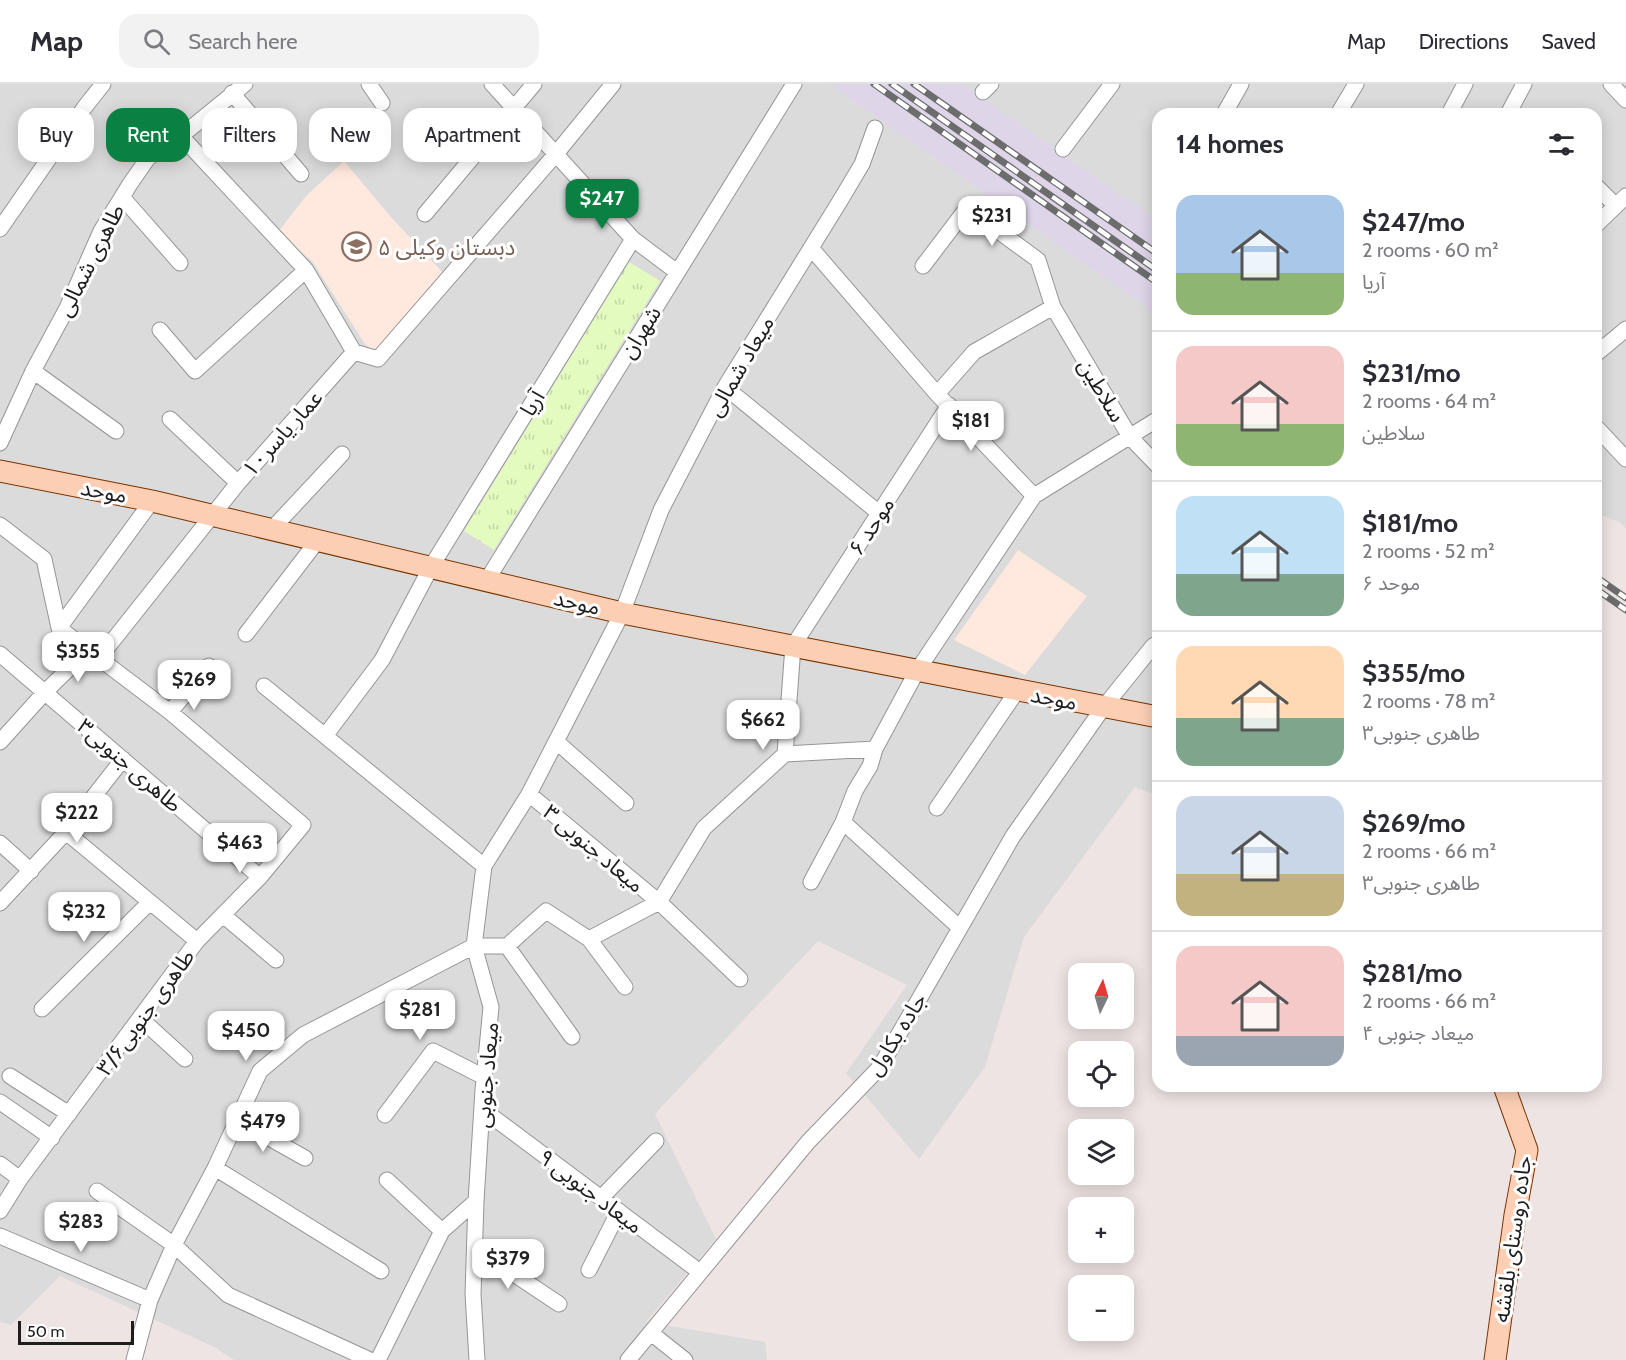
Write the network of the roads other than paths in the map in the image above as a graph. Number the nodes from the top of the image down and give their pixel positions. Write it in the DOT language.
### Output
graph roads {
  1 [pos="103,84"];
  2 [pos="245,84"];
  3 [pos="369,84"];
  4 [pos="492,84"];
  5 [pos="534,84"];
  6 [pos="613,84"];
  7 [pos="794,84"];
  8 [pos="1112,84"];
  9 [pos="1241,84"];
  10 [pos="1356,84"];
  11 [pos="1465,84"];
  12 [pos="1524,84"];
  13 [pos="1611,84"];
  14 [pos="232,93"];
  15 [pos="1626,100"];
  16 [pos="382,103"];
  17 [pos="514,107"];
  18 [pos="1227,108"];
  19 [pos="1342,108"];
  20 [pos="1452,108"];
  21 [pos="1516,108"];
  22 [pos="190,128"];
  23 [pos="875,128"];
  24 [pos="190,146"];
  25 [pos="1062,149"];
  26 [pos="555,155"];
  27 [pos="145,162"];
  28 [pos="302,174"];
  29 [pos="1602,190"];
  30 [pos="122,197"];
  31 [pos="1621,201"];
  32 [pos="425,214"];
  33 [pos="1602,219"];
  34 [pos="0,229"];
  35 [pos="633,239"];
  36 [pos="811,248"];
  37 [pos="180,263"];
  38 [pos="923,266"];
  39 [pos="306,270"];
  40 [pos="677,272"];
  41 [pos="1053,307"];
  42 [pos="1626,329"];
  43 [pos="160,330"];
  44 [pos="1602,349"];
  45 [pos="354,352"];
  46 [pos="33,371"];
  47 [pos="725,387"];
  48 [pos="937,394"];
  49 [pos="949,405"];
  50 [pos="170,419"];
  51 [pos="1152,423"];
  52 [pos="116,431"];
  53 [pos="1602,433"];
  54 [pos="1130,438"];
  55 [pos="0,443"];
  56 [pos="342,454"];
  57 [pos="1626,459"];
  58 [pos="1152,460"];
  59 [pos="0,471"];
  60 [pos="238,483"];
  61 [pos="1034,496"];
  62 [pos="152,501"];
  63 [pos="879,513"];
  64 [pos="212,515"];
  65 [pos="0,525"];
  66 [pos="272,529"];
  67 [pos="318,540"];
  68 [pos="431,567"];
  69 [pos="487,580"];
  70 [pos="622,613"];
  71 [pos="59,628"];
  72 [pos="246,634"];
  73 [pos="793,646"];
  74 [pos="1152,647"];
  75 [pos="0,654"];
  76 [pos="93,654"];
  77 [pos="209,666"];
  78 [pos="917,671"];
  79 [pos="264,686"];
  80 [pos="1017,691"];
  81 [pos="45,692"];
  82 [pos="1103,708"];
  83 [pos="170,712"];
  84 [pos="1152,716"];
  85 [pos="325,736"];
  86 [pos="0,742"];
  87 [pos="557,742"];
  88 [pos="875,749"];
  89 [pos="784,754"];
  90 [pos="123,759"];
  91 [pos="529,794"];
  92 [pos="627,803"];
  93 [pos="937,808"];
  94 [pos="843,822"];
  95 [pos="66,832"];
  96 [pos="0,843"];
  97 [pos="484,866"];
  98 [pos="31,871"];
  99 [pos="260,877"];
  100 [pos="811,882"];
  101 [pos="150,902"];
  102 [pos="659,902"];
  103 [pos="0,903"];
  104 [pos="223,915"];
  105 [pos="960,928"];
  106 [pos="589,939"];
  107 [pos="197,941"];
  108 [pos="474,946"];
  109 [pos="507,946"];
  110 [pos="276,960"];
  111 [pos="740,980"];
  112 [pos="624,987"];
  113 [pos="42,1009"];
  114 [pos="140,1018"];
  115 [pos="572,1037"];
  116 [pos="185,1059"];
  117 [pos="10,1076"];
  118 [pos="484,1077"];
  119 [pos="1506,1092"];
  120 [pos="0,1102"];
  121 [pos="482,1109"];
  122 [pos="69,1114"];
  123 [pos="385,1115"];
  124 [pos="237,1120"];
  125 [pos="52,1138"];
  126 [pos="656,1141"];
  127 [pos="305,1158"];
  128 [pos="0,1164"];
  129 [pos="215,1168"];
  130 [pos="20,1179"];
  131 [pos="387,1180"];
  132 [pos="98,1191"];
  133 [pos="601,1198"];
  134 [pos="476,1201"];
  135 [pos="0,1211"];
  136 [pos="619,1211"];
  137 [pos="442,1232"];
  138 [pos="0,1236"];
  139 [pos="174,1245"];
  140 [pos="475,1248"];
  141 [pos="381,1270"];
  142 [pos="589,1270"];
  143 [pos="700,1272"];
  144 [pos="150,1300"];
  145 [pos="559,1304"];
  146 [pos="651,1333"];
  147 [pos="134,1360"];
  148 [pos="370,1360"];
  149 [pos="378,1360"];
  150 [pos="477,1360"];
  151 [pos="628,1360"];
  152 [pos="685,1360"];
  153 [pos="1495,1360"];
  1 -- 34 [label="street"];
  2 -- 14 [label="street, طاهری شمالی"];
  3 -- 16 [label="street"];
  4 -- 17 [label="street"];
  5 -- 17 [label="street"];
  6 -- 26 [label="street"];
  7 -- 40 [label="street, شهران"];
  8 -- 25 [label="street"];
  9 -- 18 [label="street"];
  10 -- 19 [label="street"];
  11 -- 20 [label="street"];
  12 -- 21 [label="street"];
  13 -- 15 [label="street"];
  14 -- 22 [label="street, طاهری شمالی"];
  14 -- 28 [label="street"];
  17 -- 26 [label="street"];
  17 -- 32 [label="street"];
  23 -- 36 [label="street, میعاد شمالی"];
  24 -- 39 [label="street"];
  26 -- 35 [label="street"];
  26 -- 45 [label="street"];
  27 -- 30 [label="street, طاهری شمالی"];
  29 -- 31 [label="street"];
  30 -- 37 [label="street"];
  30 -- 46 [label="street, طاهری شمالی"];
  31 -- 33 [label="street"];
  35 -- 40 [label="street"];
  35 -- 68 [label="street, آریا"];
  36 -- 47 [label="street, میعاد شمالی"];
  36 -- 48 [label="street"];
  38 -- 41 [label="street, سلاطین"];
  39 -- 43 [label="street"];
  39 -- 45 [label="street"];
  40 -- 69 [label="street, شهران"];
  41 -- 48 [label="street"];
  41 -- 54 [label="street, سلاطین"];
  42 -- 44 [label="street"];
  45 -- 60 [label="street, عمار یاسر۱۰"];
  46 -- 52 [label="street"];
  46 -- 55 [label="street, طاهری شمالی"];
  47 -- 63 [label="street"];
  47 -- 70 [label="street, میعاد شمالی"];
  48 -- 49 [label="street"];
  49 -- 61 [label="street"];
  49 -- 63 [label="street, موحد ۶"];
  50 -- 60 [label="street"];
  51 -- 54 [label="street"];
  53 -- 57 [label="street"];
  54 -- 58 [label="street, سلاطین"];
  54 -- 61 [label="street"];
  56 -- 66 [label="street"];
  59 -- 62 [label="street, موحد"];
  60 -- 64 [label="street, عمار یاسر۱۰"];
  61 -- 78 [label="street"];
  62 -- 64 [label="street, موحد"];
  62 -- 71 [label="street"];
  63 -- 73 [label="street, موحد ۶"];
  64 -- 66 [label="street, موحد"];
  64 -- 76 [label="street, عمار یاسر۱۰"];
  65 -- 71 [label="street"];
  66 -- 67 [label="street, موحد"];
  67 -- 68 [label="street, موحد"];
  67 -- 72 [label="street"];
  68 -- 69 [label="street, موحد"];
  68 -- 85 [label="street, آریا"];
  69 -- 70 [label="street, موحد"];
  70 -- 73 [label="street, موحد"];
  70 -- 87 [label="street, میعاد جنوبی"];
  71 -- 76 [label="street"];
  73 -- 78 [label="street, موحد"];
  73 -- 89 [label="street"];
  74 -- 82 [label="street, جاده بکاول"];
  75 -- 81 [label="street, طاهری جنوبی۳"];
  76 -- 81 [label="street, عمار یاسر۱۰"];
  76 -- 83 [label="street"];
  77 -- 83 [label="street"];
  78 -- 80 [label="street, موحد"];
  78 -- 88 [label="street"];
  79 -- 85 [label="street"];
  80 -- 82 [label="street, موحد"];
  80 -- 93 [label="street"];
  81 -- 86 [label="street, عمار یاسر۱۰"];
  81 -- 90 [label="street, طاهری جنوبی۳"];
  82 -- 84 [label="street, موحد"];
  82 -- 105 [label="street, جاده بکاول"];
  83 -- 99 [label="street, طاهری جنوبی۳/۶"];
  85 -- 97 [label="street"];
  87 -- 91 [label="street, میعاد جنوبی"];
  87 -- 92 [label="street"];
  88 -- 89 [label="street"];
  88 -- 94 [label="street"];
  89 -- 102 [label="street"];
  90 -- 95 [label="street"];
  90 -- 99 [label="street, طاهری جنوبی۳"];
  91 -- 97 [label="street, میعاد جنوبی"];
  91 -- 102 [label="street, میعاد جنوبی ۳"];
  94 -- 100 [label="street"];
  94 -- 105 [label="street"];
  95 -- 98 [label="street"];
  95 -- 101 [label="street"];
  96 -- 98 [label="street"];
  97 -- 108 [label="street, میعاد جنوبی"];
  98 -- 103 [label="street"];
  99 -- 104 [label="street, طاهری جنوبی۳/۶"];
  101 -- 107 [label="street"];
  101 -- 113 [label="street"];
  102 -- 106 [label="street"];
  102 -- 111 [label="street, میعاد جنوبی ۳"];
  104 -- 107 [label="street, طاهری جنوبی۳/۶"];
  104 -- 110 [label="street"];
  105 -- 143 [label="street, جاده بکاول"];
  106 -- 109 [label="street"];
  106 -- 112 [label="street"];
  107 -- 114 [label="street, طاهری جنوبی۳/۶"];
  108 -- 109 [label="street"];
  108 -- 118 [label="street, میعاد جنوبی"];
  108 -- 124 [label="street"];
  109 -- 115 [label="street"];
  114 -- 116 [label="street"];
  114 -- 122 [label="street, طاهری جنوبی۳/۶"];
  117 -- 122 [label="street"];
  118 -- 121 [label="street, میعاد جنوبی"];
  118 -- 123 [label="street"];
  119 -- 153 [label="street, جاده روستای بلقشه"];
  120 -- 125 [label="street"];
  121 -- 133 [label="street, میعاد جنوبی ۹"];
  121 -- 134 [label="street, میعاد جنوبی"];
  122 -- 125 [label="street, طاهری جنوبی۳/۶"];
  124 -- 127 [label="street"];
  124 -- 129 [label="street"];
  125 -- 130 [label="street, طاهری جنوبی۳/۶"];
  126 -- 133 [label="street"];
  128 -- 130 [label="street"];
  129 -- 139 [label="street"];
  129 -- 141 [label="street"];
  130 -- 135 [label="street, طاهری جنوبی۳/۶"];
  131 -- 137 [label="street"];
  132 -- 139 [label="street"];
  133 -- 136 [label="street, میعاد جنوبی ۹"];
  134 -- 137 [label="street"];
  134 -- 140 [label="street, میعاد جنوبی"];
  136 -- 142 [label="street"];
  136 -- 143 [label="street, میعاد جنوبی ۹"];
  137 -- 149 [label="street"];
  138 -- 144 [label="street"];
  139 -- 144 [label="street"];
  139 -- 148 [label="street"];
  140 -- 145 [label="street"];
  140 -- 150 [label="street, میعاد جنوبی"];
  143 -- 146 [label="street, جاده بکاول"];
  144 -- 147 [label="street"];
  146 -- 151 [label="street, جاده بکاول"];
  146 -- 152 [label="street"];
}
